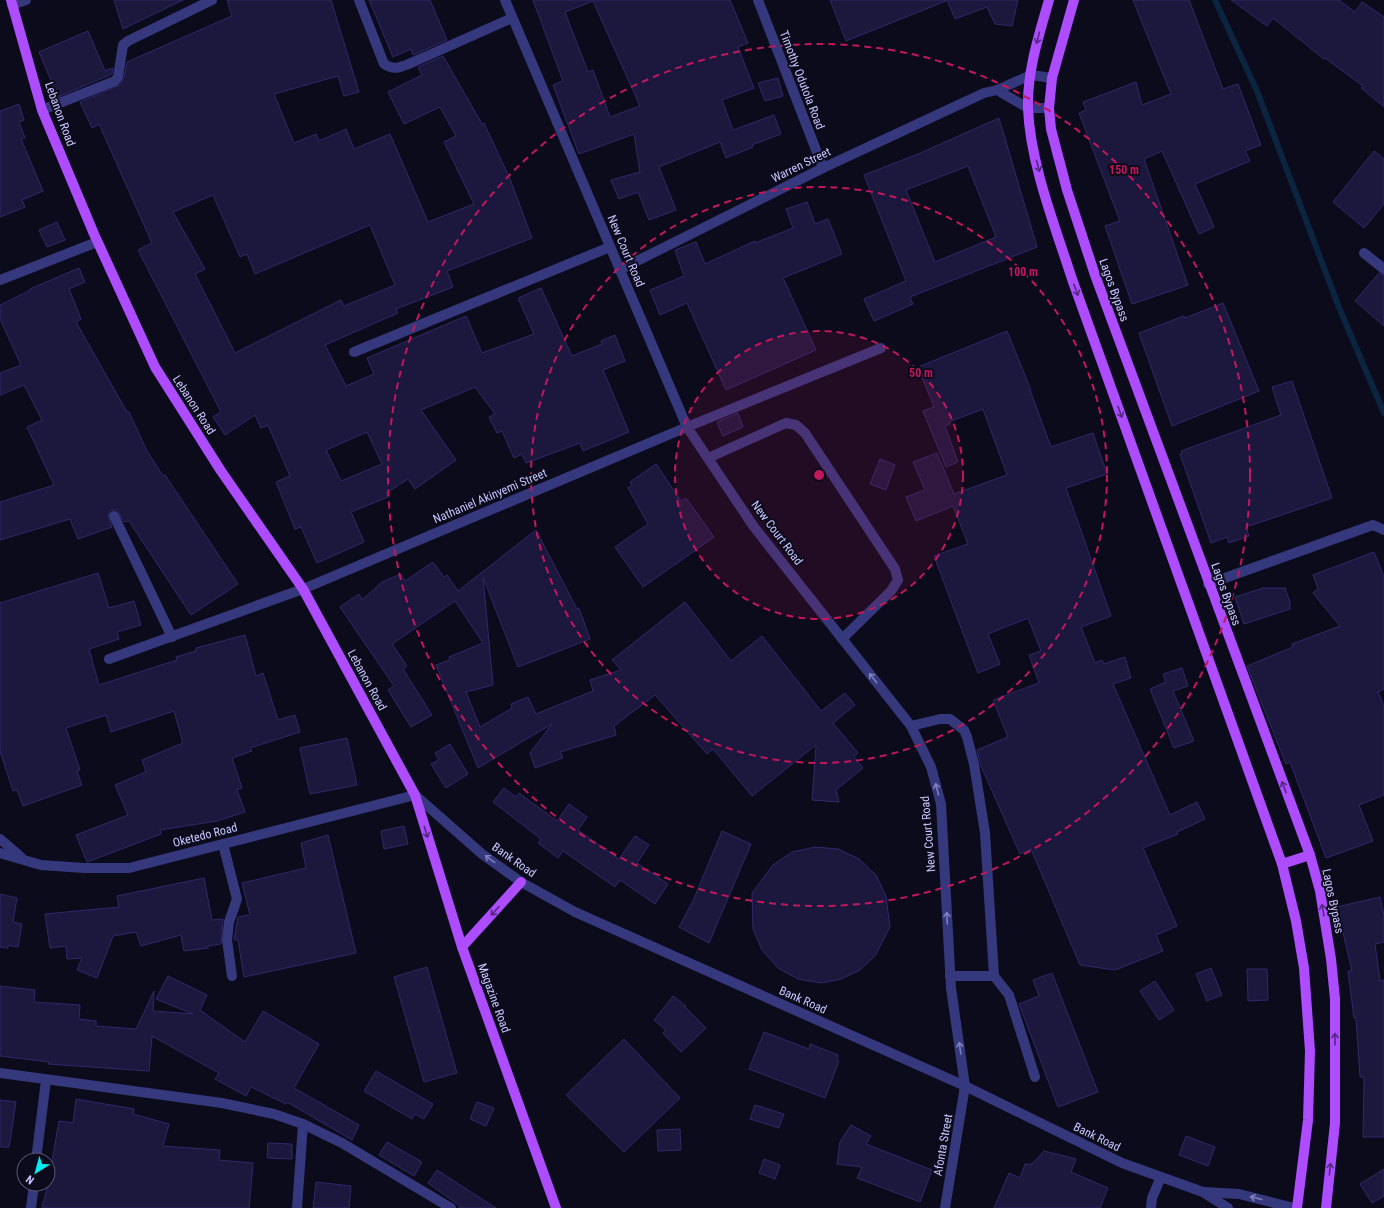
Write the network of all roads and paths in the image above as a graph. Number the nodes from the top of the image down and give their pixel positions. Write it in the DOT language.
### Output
graph roads {
  1 [pos="26,0"];
  2 [pos="212,0"];
  3 [pos="359,0"];
  4 [pos="505,0"];
  5 [pos="758,0"];
  6 [pos="1048,0"];
  7 [pos="1074,0"];
  8 [pos="12,3"];
  9 [pos="512,18"];
  10 [pos="1031,75"];
  11 [pos="1052,78"];
  12 [pos="997,90"];
  13 [pos="1028,108"];
  14 [pos="1049,108"];
  15 [pos="42,110"];
  16 [pos="823,168"];
  17 [pos="97,242"];
  18 [pos="610,247"];
  19 [pos="1364,253"];
  20 [pos="1384,269"];
  21 [pos="619,270"];
  22 [pos="0,280"];
  23 [pos="881,348"];
  24 [pos="354,352"];
  25 [pos="687,427"];
  26 [pos="708,458"];
  27 [pos="114,516"];
  28 [pos="1384,530"];
  29 [pos="1208,584"];
  30 [pos="303,589"];
  31 [pos="172,636"];
  32 [pos="842,639"];
  33 [pos="109,659"];
  34 [pos="911,726"];
  35 [pos="415,795"];
  36 [pos="0,839"];
  37 [pos="223,844"];
  38 [pos="0,853"];
  39 [pos="1310,855"];
  40 [pos="24,860"];
  41 [pos="1282,864"];
  42 [pos="521,882"];
  43 [pos="462,947"];
  44 [pos="232,976"];
  45 [pos="950,976"];
  46 [pos="994,976"];
  47 [pos="0,1073"];
  48 [pos="1035,1077"];
  49 [pos="46,1080"];
  50 [pos="965,1086"];
  51 [pos="303,1124"];
  52 [pos="37,1152"];
  53 [pos="1161,1177"];
  54 [pos="33,1192"];
  55 [pos="1203,1192"];
  56 [pos="31,1208"];
  57 [pos="297,1208"];
  58 [pos="451,1208"];
  59 [pos="556,1208"];
  60 [pos="945,1208"];
  61 [pos="1151,1208"];
  62 [pos="1228,1208"];
  63 [pos="1294,1208"];
  64 [pos="1297,1208"];
  65 [pos="1326,1208"];
  1 -- 8 [label="street"];
  2 -- 15 [label="street"];
  3 -- 9 [label="street"];
  4 -- 9 [label="street, New Court Road"];
  5 -- 16 [label="street, Timothy Odutola Road"];
  6 -- 10 [label="main road, one-way"];
  7 -- 11 [label="main road, Lagos Bypass"];
  8 -- 15 [label="main road, Lebanon Road"];
  9 -- 18 [label="street, New Court Road"];
  10 -- 11 [label="street"];
  10 -- 12 [label="street, Warren Street"];
  10 -- 13 [label="main road"];
  11 -- 14 [label="main road, Lagos Bypass"];
  12 -- 13 [label="street"];
  12 -- 16 [label="street, Warren Street"];
  13 -- 14 [label="street"];
  13 -- 41 [label="main road, one-way"];
  14 -- 29 [label="main road, Lagos Bypass"];
  15 -- 17 [label="main road, Lebanon Road"];
  16 -- 21 [label="street, Warren Street"];
  17 -- 22 [label="street"];
  17 -- 30 [label="main road, Lebanon Road"];
  18 -- 21 [label="street, New Court Road"];
  18 -- 24 [label="street"];
  19 -- 20 [label="street"];
  21 -- 25 [label="street, New Court Road"];
  23 -- 25 [label="street, Nathaniel Akinyemi Street"];
  25 -- 26 [label="street, New Court Road"];
  25 -- 30 [label="street, Nathaniel Akinyemi Street"];
  26 -- 32 [label="street, New Court Road"];
  26 -- 32 [label="street"];
  27 -- 31 [label="street"];
  28 -- 29 [label="street"];
  39 -- 29 [label="main road, Lagos Bypass, one-way"];
  30 -- 31 [label="street, Nathaniel Akinyemi Street"];
  30 -- 35 [label="main road, Lebanon Road"];
  31 -- 33 [label="street, Nathaniel Akinyemi Street"];
  34 -- 32 [label="street, New Court Road, one-way"];
  45 -- 34 [label="street, New Court Road, one-way"];
  34 -- 46 [label="street"];
  35 -- 37 [label="street, Oketedo Road"];
  42 -- 35 [label="street, Bank Road, one-way"];
  35 -- 43 [label="main road, Magazine Road, one-way"];
  36 -- 40 [label="street"];
  37 -- 40 [label="street, Oketedo Road"];
  37 -- 44 [label="street"];
  38 -- 40 [label="street, Oketedo Road"];
  39 -- 41 [label="main road"];
  65 -- 39 [label="main road, Lagos Bypass, one-way"];
  41 -- 64 [label="main road"];
  42 -- 43 [label="main road, one-way"];
  42 -- 50 [label="street, Bank Road"];
  43 -- 59 [label="main road, Magazine Road"];
  45 -- 46 [label="street"];
  50 -- 45 [label="street, New Court Road, one-way"];
  46 -- 48 [label="street"];
  47 -- 49 [label="street"];
  49 -- 51 [label="street"];
  49 -- 52 [label="street"];
  50 -- 53 [label="street, Bank Road"];
  50 -- 60 [label="street, Afonta Street"];
  51 -- 57 [label="street"];
  51 -- 58 [label="street"];
  53 -- 55 [label="street, Bank Road"];
  53 -- 61 [label="street"];
  54 -- 56 [label="street"];
  55 -- 62 [label="street, Bank Road"];
  63 -- 55 [label="street, Bank Road, one-way"];
}
